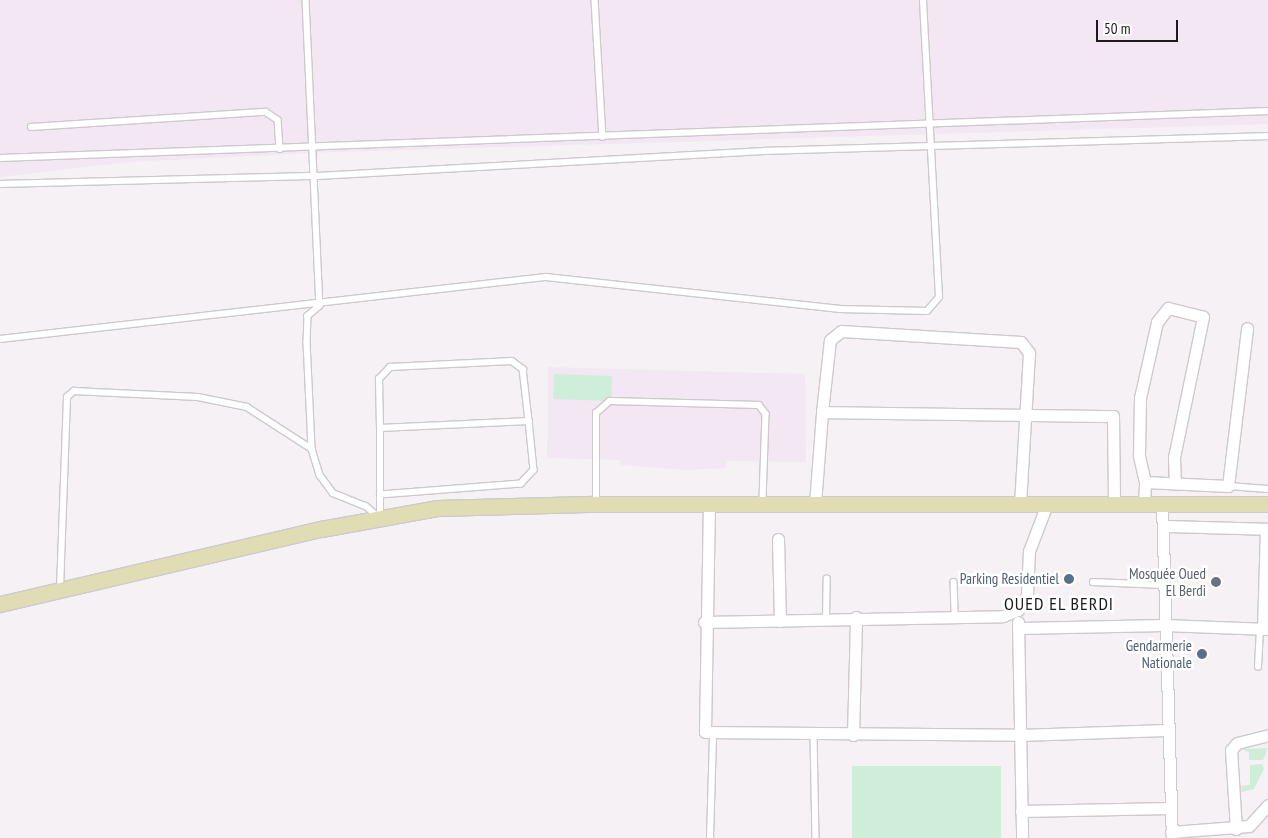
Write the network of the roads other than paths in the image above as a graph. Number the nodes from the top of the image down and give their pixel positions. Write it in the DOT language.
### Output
graph roads {
  1 [pos="306,0"];
  2 [pos="595,0"];
  3 [pos="922,0"];
  4 [pos="1268,111"];
  5 [pos="30,127"];
  6 [pos="930,127"];
  7 [pos="1268,136"];
  8 [pos="603,137"];
  9 [pos="932,146"];
  10 [pos="316,148"];
  11 [pos="280,149"];
  12 [pos="0,158"];
  13 [pos="316,176"];
  14 [pos="0,184"];
  15 [pos="320,306"];
  16 [pos="1247,328"];
  17 [pos="0,340"];
  18 [pos="822,412"];
  19 [pos="1023,414"];
  20 [pos="529,421"];
  21 [pos="380,428"];
  22 [pos="312,449"];
  23 [pos="1146,482"];
  24 [pos="1175,483"];
  25 [pos="1228,486"];
  26 [pos="1268,488"];
  27 [pos="380,495"];
  28 [pos="709,503"];
  29 [pos="1020,503"];
  30 [pos="1114,503"];
  31 [pos="1144,503"];
  32 [pos="596,504"];
  33 [pos="763,504"];
  34 [pos="815,504"];
  35 [pos="1047,504"];
  36 [pos="1162,504"];
  37 [pos="1268,504"];
  38 [pos="380,518"];
  39 [pos="1163,526"];
  40 [pos="1267,529"];
  41 [pos="778,539"];
  42 [pos="827,580"];
  43 [pos="954,582"];
  44 [pos="1093,582"];
  45 [pos="1164,585"];
  46 [pos="60,589"];
  47 [pos="0,604"];
  48 [pos="1018,610"];
  49 [pos="955,616"];
  50 [pos="856,617"];
  51 [pos="826,618"];
  52 [pos="780,621"];
  53 [pos="704,622"];
  54 [pos="1164,625"];
  55 [pos="1019,628"];
  56 [pos="1264,629"];
  57 [pos="1258,667"];
  58 [pos="1166,730"];
  59 [pos="713,735"];
  60 [pos="814,735"];
  61 [pos="853,735"];
  62 [pos="1020,735"];
  63 [pos="1268,736"];
  64 [pos="1268,805"];
  65 [pos="1170,808"];
  66 [pos="1021,811"];
  67 [pos="1236,829"];
  68 [pos="1172,835"];
  69 [pos="710,838"];
  70 [pos="816,838"];
  71 [pos="1022,838"];
  1 -- 10 [label="lane"];
  2 -- 8 [label="lane"];
  3 -- 6 [label="lane"];
  4 -- 6 [label="lane"];
  5 -- 11 [label="lane"];
  6 -- 8 [label="lane"];
  6 -- 9 [label="lane"];
  7 -- 9 [label="lane"];
  8 -- 10 [label="lane"];
  9 -- 13 [label="lane"];
  9 -- 15 [label="lane"];
  10 -- 11 [label="lane"];
  10 -- 13 [label="lane"];
  11 -- 12 [label="lane"];
  13 -- 14 [label="lane"];
  13 -- 15 [label="lane"];
  15 -- 17 [label="lane"];
  15 -- 22 [label="lane"];
  16 -- 25 [label="street"];
  18 -- 19 [label="street"];
  18 -- 19 [label="street"];
  18 -- 34 [label="street"];
  19 -- 29 [label="street"];
  19 -- 30 [label="street"];
  20 -- 21 [label="lane"];
  20 -- 21 [label="lane"];
  20 -- 27 [label="lane"];
  21 -- 27 [label="lane"];
  22 -- 38 [label="lane"];
  22 -- 46 [label="lane"];
  23 -- 24 [label="street"];
  23 -- 24 [label="street"];
  23 -- 31 [label="street"];
  24 -- 25 [label="street"];
  25 -- 26 [label="lane"];
  27 -- 38 [label="lane"];
  28 -- 32 [label="main road"];
  28 -- 33 [label="main road"];
  28 -- 53 [label="street"];
  29 -- 34 [label="main road"];
  29 -- 35 [label="main road"];
  30 -- 31 [label="main road"];
  30 -- 35 [label="main road"];
  31 -- 36 [label="main road"];
  32 -- 33 [label="lane"];
  32 -- 38 [label="main road"];
  33 -- 34 [label="main road"];
  35 -- 48 [label="street"];
  36 -- 37 [label="main road"];
  36 -- 39 [label="street"];
  38 -- 46 [label="main road"];
  39 -- 40 [label="street"];
  39 -- 45 [label="street"];
  40 -- 56 [label="street"];
  41 -- 52 [label="street"];
  42 -- 51 [label="lane"];
  43 -- 49 [label="lane"];
  44 -- 45 [label="lane"];
  45 -- 54 [label="street"];
  46 -- 47 [label="main road"];
  48 -- 49 [label="street"];
  48 -- 55 [label="street"];
  49 -- 50 [label="street"];
  50 -- 51 [label="street"];
  50 -- 61 [label="street"];
  51 -- 52 [label="street"];
  52 -- 53 [label="street"];
  53 -- 59 [label="street"];
  54 -- 55 [label="street"];
  54 -- 56 [label="street"];
  54 -- 58 [label="street"];
  55 -- 62 [label="street"];
  56 -- 57 [label="lane"];
  58 -- 62 [label="street"];
  58 -- 65 [label="street"];
  59 -- 60 [label="street"];
  59 -- 69 [label="lane"];
  60 -- 61 [label="street"];
  60 -- 70 [label="lane"];
  61 -- 62 [label="street"];
  62 -- 66 [label="street"];
  63 -- 67 [label="street"];
  64 -- 67 [label="street"];
  65 -- 66 [label="street"];
  65 -- 68 [label="street"];
  66 -- 71 [label="street"];
  67 -- 68 [label="street"];
}
